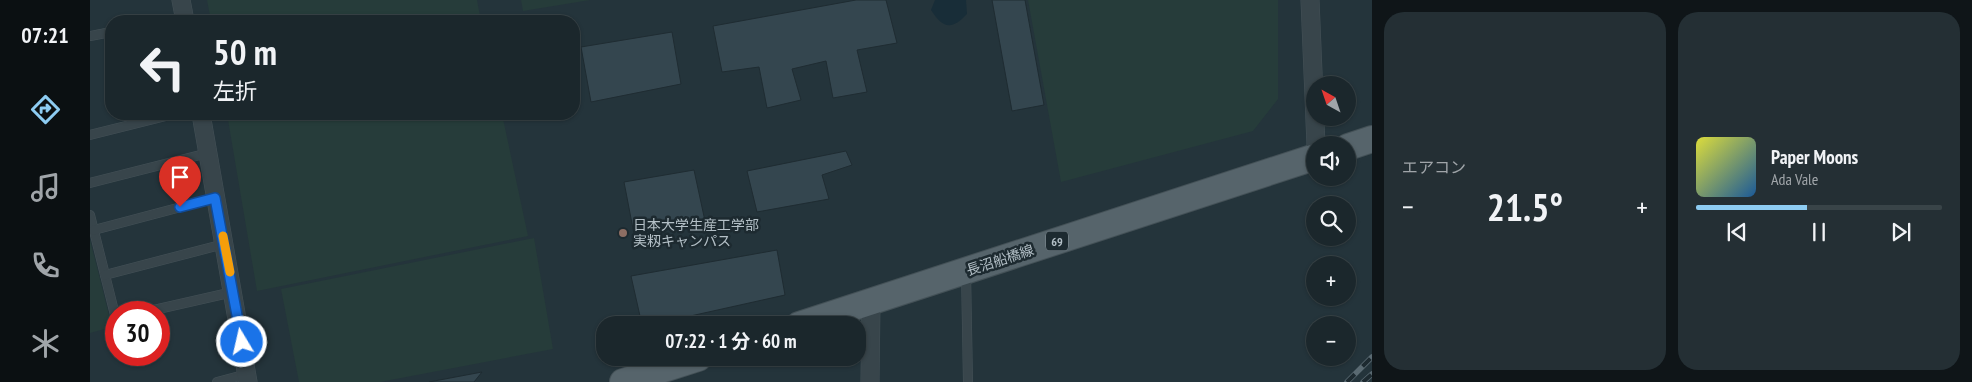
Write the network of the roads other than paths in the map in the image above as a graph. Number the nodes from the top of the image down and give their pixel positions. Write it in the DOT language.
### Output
graph roads {
  1 [pos="181,0"];
  2 [pos="1310,0"];
  3 [pos="181,15"];
  4 [pos="105,33"];
  5 [pos="90,36"];
  6 [pos="150,120"];
  7 [pos="202,120"];
  8 [pos="90,135"];
  9 [pos="1316,136"];
  10 [pos="1372,139"];
  11 [pos="1356,144"];
  12 [pos="208,153"];
  13 [pos="1306,160"];
  14 [pos="90,183"];
  15 [pos="215,198"];
  16 [pos="90,215"];
  17 [pos="94,230"];
  18 [pos="224,244"];
  19 [pos="966,271"];
  20 [pos="105,275"];
  21 [pos="233,292"];
  22 [pos="112,301"];
  23 [pos="870,302"];
  24 [pos="170,306"];
  25 [pos="827,316"];
  26 [pos="673,366"];
  27 [pos="248,378"];
  28 [pos="217,382"];
  29 [pos="623,382"];
  30 [pos="870,382"];
  31 [pos="968,382"];
  1 -- 3 [label="street"];
  2 -- 9 [label="street"];
  4 -- 5 [label="lane"];
  6 -- 8 [label="lane"];
  7 -- 12 [label="street"];
  10 -- 11 [label="main road"];
  12 -- 14 [label="lane"];
  12 -- 15 [label="street"];
  13 -- 19 [label="main road, 長沼船橋線 / 69"];
  15 -- 17 [label="lane"];
  15 -- 18 [label="street"];
  16 -- 17 [label="lane"];
  17 -- 20 [label="lane"];
  18 -- 20 [label="lane"];
  18 -- 21 [label="street"];
  19 -- 23 [label="main road, 長沼船橋線 / 69"];
  19 -- 31 [label="lane"];
  20 -- 22 [label="lane"];
  21 -- 24 [label="lane"];
  21 -- 27 [label="street"];
  23 -- 25 [label="main road, 長沼船橋線 / 69"];
  23 -- 30 [label="street"];
  26 -- 29 [label="main road"];
  27 -- 28 [label="lane"];
}
